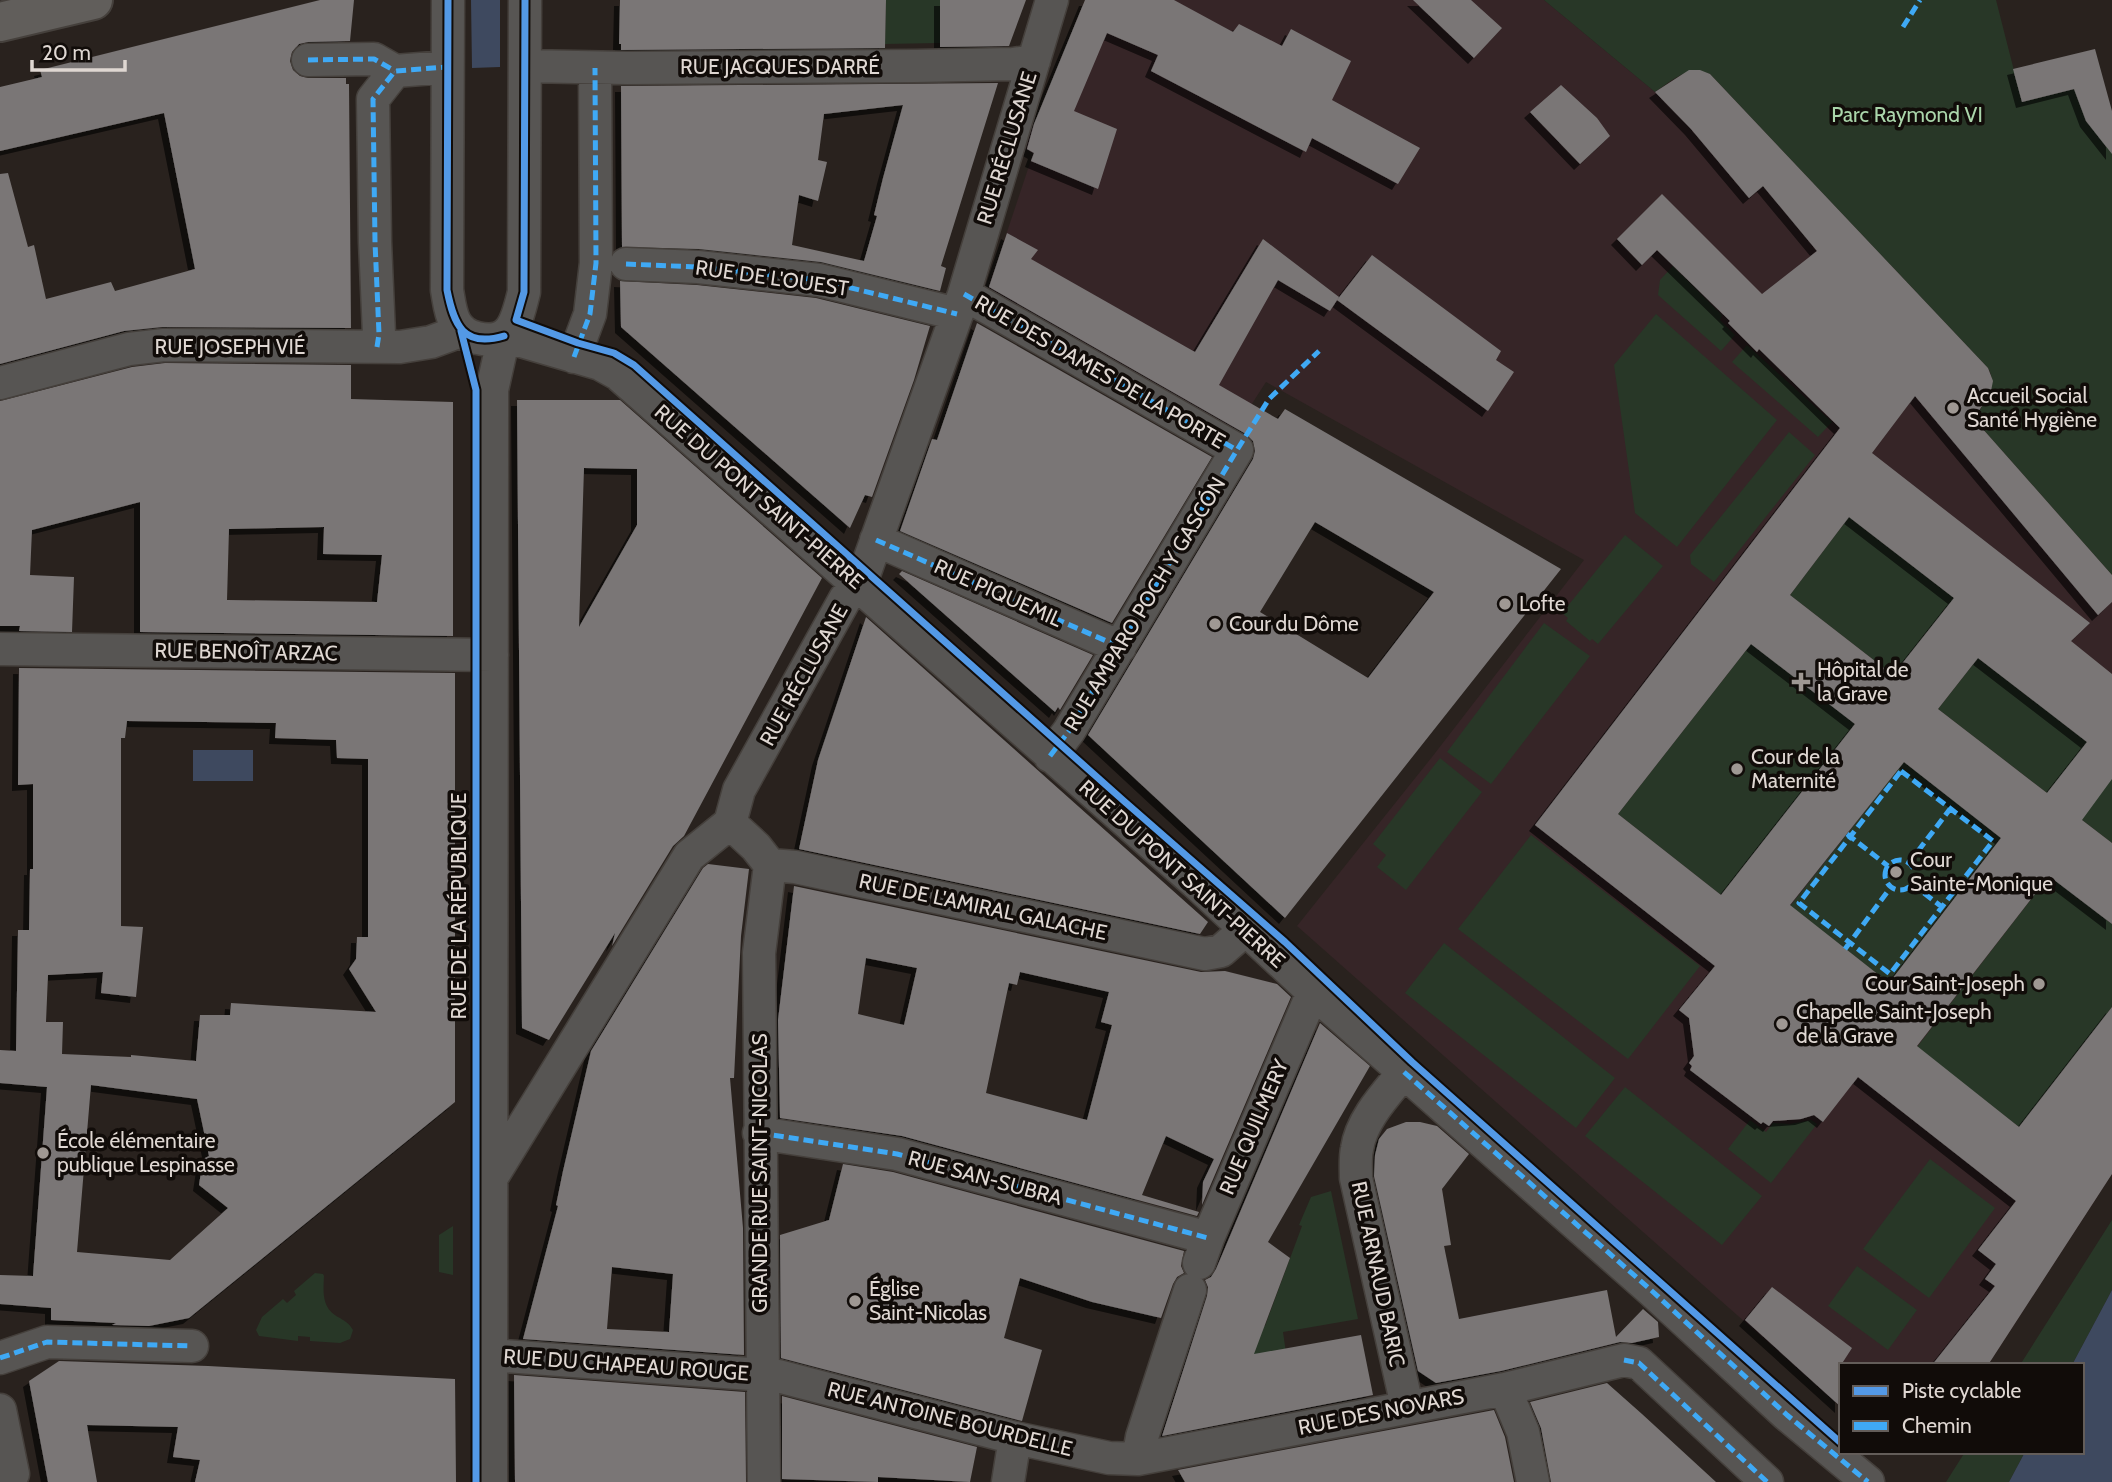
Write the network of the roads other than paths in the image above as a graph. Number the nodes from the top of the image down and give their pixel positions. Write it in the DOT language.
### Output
graph roads {
  1 [pos="93,0"];
  2 [pos="448,0"];
  3 [pos="525,0"];
  4 [pos="1052,0"];
  5 [pos="0,22"];
  6 [pos="308,60"];
  7 [pos="1034,61"];
  8 [pos="526,66"];
  9 [pos="447,67"];
  10 [pos="595,68"];
  11 [pos="395,71"];
  12 [pos="626,264"];
  13 [pos="960,304"];
  14 [pos="461,331"];
  15 [pos="504,336"];
  16 [pos="377,347"];
  17 [pos="574,357"];
  18 [pos="0,383"];
  19 [pos="1237,450"];
  20 [pos="876,540"];
  21 [pos="857,584"];
  22 [pos="1120,647"];
  23 [pos="0,649"];
  24 [pos="492,655"];
  25 [pos="1050,756"];
  26 [pos="730,824"];
  27 [pos="770,866"];
  28 [pos="1245,930"];
  29 [pos="1313,992"];
  30 [pos="1404,1072"];
  31 [pos="759,1133"];
  32 [pos="492,1177"];
  33 [pos="1199,1264"];
  34 [pos="192,1346"];
  35 [pos="491,1355"];
  36 [pos="0,1358"];
  37 [pos="761,1375"];
  38 [pos="1505,1389"];
  39 [pos="1407,1406"];
  40 [pos="0,1409"];
  41 [pos="1015,1438"];
  42 [pos="1138,1459"];
  43 [pos="13,1479"];
  44 [pos="491,1482"];
  45 [pos="764,1482"];
  46 [pos="1007,1482"];
  47 [pos="1533,1482"];
  48 [pos="1767,1482"];
  49 [pos="1868,1482"];
  1 -- 5 [label="main road"];
  2 -- 9 [label="street"];
  3 -- 8 [label="street, RUE DE LA RÉPUBLIQUE"];
  4 -- 7 [label="street, RUE RÉCLUSANE"];
  6 -- 11 [label="street"];
  7 -- 10 [label="street, RUE JACQUES DARRÉ"];
  7 -- 13 [label="street, RUE RÉCLUSANE"];
  8 -- 10 [label="street, RUE JACQUES DARRÉ"];
  8 -- 15 [label="street, RUE DE LA RÉPUBLIQUE"];
  9 -- 11 [label="street"];
  9 -- 14 [label="street"];
  10 -- 17 [label="street"];
  11 -- 16 [label="street"];
  12 -- 13 [label="street, RUE DE L'OUEST"];
  13 -- 19 [label="street, RUE DES DAMES DE LA PORTE"];
  13 -- 20 [label="street, RUE RÉCLUSANE"];
  14 -- 15 [label="street, RUE DU PONT SAINT-PIERRE"];
  14 -- 16 [label="street, RUE JOSEPH VIÉ"];
  15 -- 17 [label="street, RUE DU PONT SAINT-PIERRE"];
  15 -- 24 [label="street, RUE DE LA RÉPUBLIQUE"];
  16 -- 18 [label="street, RUE JOSEPH VIÉ"];
  17 -- 21 [label="street, RUE DU PONT SAINT-PIERRE"];
  19 -- 22 [label="street, RUE AMPARO POCH Y GASCÓN"];
  20 -- 21 [label="street, RUE RÉCLUSANE"];
  20 -- 22 [label="street, RUE PIQUEMIL"];
  21 -- 25 [label="street, RUE DU PONT SAINT-PIERRE"];
  21 -- 26 [label="street, RUE RÉCLUSANE"];
  22 -- 25 [label="street, RUE AMPARO POCH Y GASCÓN"];
  23 -- 24 [label="street, RUE BENOÎT ARZAC"];
  24 -- 32 [label="street, RUE DE LA RÉPUBLIQUE"];
  25 -- 28 [label="street, RUE DU PONT SAINT-PIERRE"];
  26 -- 27 [label="street"];
  26 -- 32 [label="street"];
  27 -- 28 [label="street, RUE DE L'AMIRAL GALACHE"];
  27 -- 31 [label="street, GRANDE RUE SAINT-NICOLAS"];
  28 -- 29 [label="street, RUE DU PONT SAINT-PIERRE"];
  29 -- 30 [label="street, RUE DU PONT SAINT-PIERRE"];
  29 -- 33 [label="street, RUE QUILMERY"];
  30 -- 39 [label="street, RUE ARNAUD BARIC"];
  30 -- 49 [label="street, RUE DU PONT SAINT-PIERRE"];
  31 -- 33 [label="street, RUE SAN-SUBRA"];
  31 -- 37 [label="street, GRANDE RUE SAINT-NICOLAS"];
  32 -- 35 [label="street, RUE DE LA RÉPUBLIQUE"];
  33 -- 42 [label="street, RUE QUILMERY"];
  34 -- 36 [label="street"];
  35 -- 37 [label="street, RUE DU CHAPEAU ROUGE"];
  35 -- 44 [label="street, RUE DE LA RÉPUBLIQUE"];
  37 -- 41 [label="street, RUE ANTOINE BOURDELLE"];
  37 -- 45 [label="street, GRANDE RUE SAINT-NICOLAS"];
  38 -- 39 [label="street, RUE DES NOVARS"];
  38 -- 47 [label="street"];
  38 -- 48 [label="street, RUE DES NOVARS"];
  39 -- 42 [label="street, RUE DES NOVARS"];
  40 -- 43 [label="street"];
  41 -- 42 [label="street, RUE ANTOINE BOURDELLE"];
  41 -- 46 [label="street"];
}
